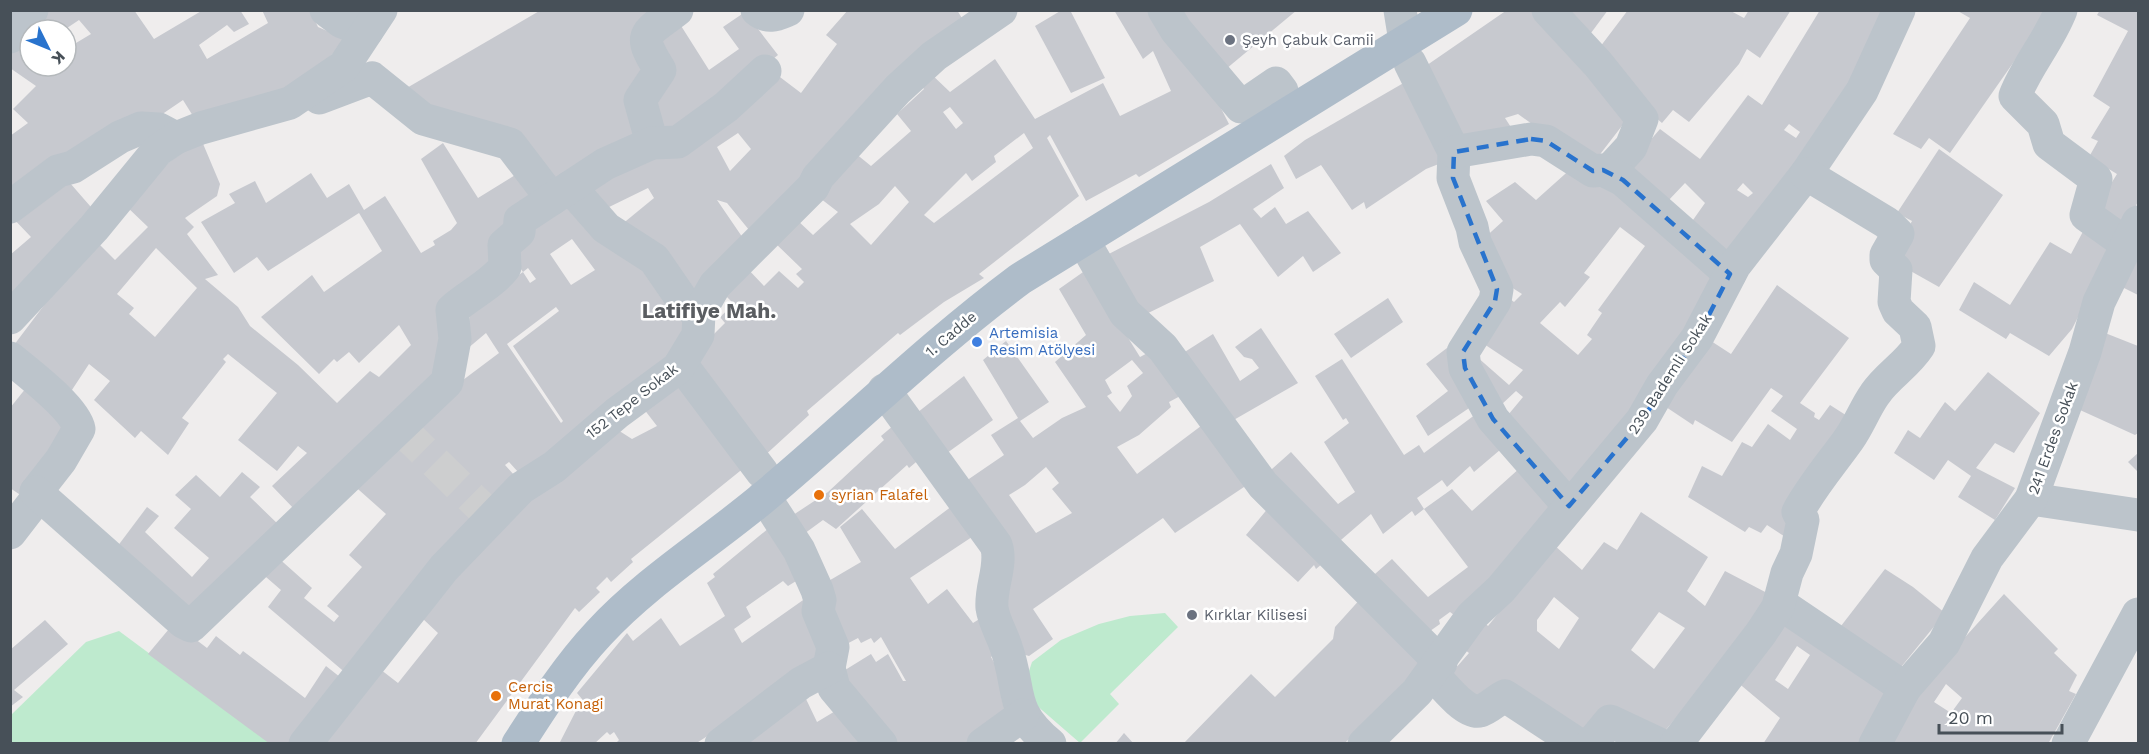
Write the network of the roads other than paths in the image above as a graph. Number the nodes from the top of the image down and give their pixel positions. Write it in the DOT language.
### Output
graph roads {
  1 [pos="32,10"];
  2 [pos="326,10"];
  3 [pos="677,10"];
  4 [pos="758,10"];
  5 [pos="788,10"];
  6 [pos="1001,10"];
  7 [pos="1164,10"];
  8 [pos="1456,10"];
  9 [pos="1548,10"];
  10 [pos="1899,10"];
  11 [pos="2061,10"];
  12 [pos="374,21"];
  13 [pos="10,37"];
  14 [pos="1405,38"];
  15 [pos="765,70"];
  16 [pos="1282,91"];
  17 [pos="290,103"];
  18 [pos="176,138"];
  19 [pos="652,143"];
  20 [pos="1454,152"];
  21 [pos="1608,172"];
  22 [pos="1806,174"];
  23 [pos="561,193"];
  24 [pos="10,207"];
  25 [pos="2133,234"];
  26 [pos="1083,240"];
  27 [pos="1730,274"];
  28 [pos="699,313"];
  29 [pos="10,318"];
  30 [pos="10,358"];
  31 [pos="681,364"];
  32 [pos="884,390"];
  33 [pos="763,484"];
  34 [pos="2031,499"];
  35 [pos="1569,506"];
  36 [pos="22,507"];
  37 [pos="2139,515"];
  38 [pos="1779,603"];
  39 [pos="2139,614"];
  40 [pos="829,668"];
  41 [pos="1436,668"];
  42 [pos="1905,688"];
  43 [pos="1023,715"];
  44 [pos="305,744"];
  45 [pos="518,744"];
  46 [pos="721,744"];
  47 [pos="881,744"];
  48 [pos="984,744"];
  49 [pos="1050,744"];
  50 [pos="1364,744"];
  51 [pos="1578,744"];
  52 [pos="1592,744"];
  53 [pos="1659,744"];
  54 [pos="1676,744"];
  55 [pos="1875,744"];
  56 [pos="2068,744"];
  1 -- 13 [label="street"];
  2 -- 12 [label="street"];
  3 -- 19 [label="street"];
  4 -- 5 [label="street"];
  6 -- 28 [label="street, 152 Tepe Sokak"];
  7 -- 16 [label="street"];
  8 -- 14 [label="main road, 1. Cadde"];
  9 -- 21 [label="street"];
  10 -- 22 [label="street, 239 Bademli Sokak"];
  11 -- 25 [label="street"];
  12 -- 17 [label="street"];
  14 -- 20 [label="street"];
  14 -- 26 [label="main road, 1. Cadde"];
  15 -- 19 [label="street"];
  17 -- 18 [label="street"];
  17 -- 23 [label="street"];
  18 -- 24 [label="street"];
  18 -- 29 [label="street"];
  19 -- 23 [label="street"];
  20 -- 21 [label="street"];
  20 -- 35 [label="street"];
  21 -- 27 [label="street"];
  22 -- 27 [label="street, 239 Bademli Sokak"];
  22 -- 38 [label="street"];
  23 -- 28 [label="street"];
  23 -- 36 [label="street"];
  25 -- 34 [label="street, 241 Erdes Sokak"];
  26 -- 32 [label="main road, 1. Cadde"];
  26 -- 41 [label="street"];
  27 -- 35 [label="street, 239 Bademli Sokak"];
  28 -- 31 [label="street, 152 Tepe Sokak"];
  30 -- 36 [label="street"];
  31 -- 33 [label="street"];
  31 -- 44 [label="street, 152 Tepe Sokak"];
  32 -- 33 [label="main road, 1. Cadde"];
  32 -- 43 [label="street"];
  33 -- 40 [label="street"];
  33 -- 45 [label="main road, 1. Cadde"];
  34 -- 37 [label="street"];
  34 -- 42 [label="street, 241 Erdes Sokak"];
  35 -- 41 [label="street, 239 Bademli Sokak"];
  38 -- 42 [label="street"];
  38 -- 54 [label="street"];
  39 -- 56 [label="street"];
  40 -- 46 [label="street"];
  40 -- 47 [label="street"];
  41 -- 50 [label="street, 239 Bademli Sokak"];
  41 -- 51 [label="street"];
  42 -- 55 [label="street, 241 Erdes Sokak"];
  43 -- 48 [label="street"];
  43 -- 49 [label="street"];
  52 -- 53 [label="street"];
}
